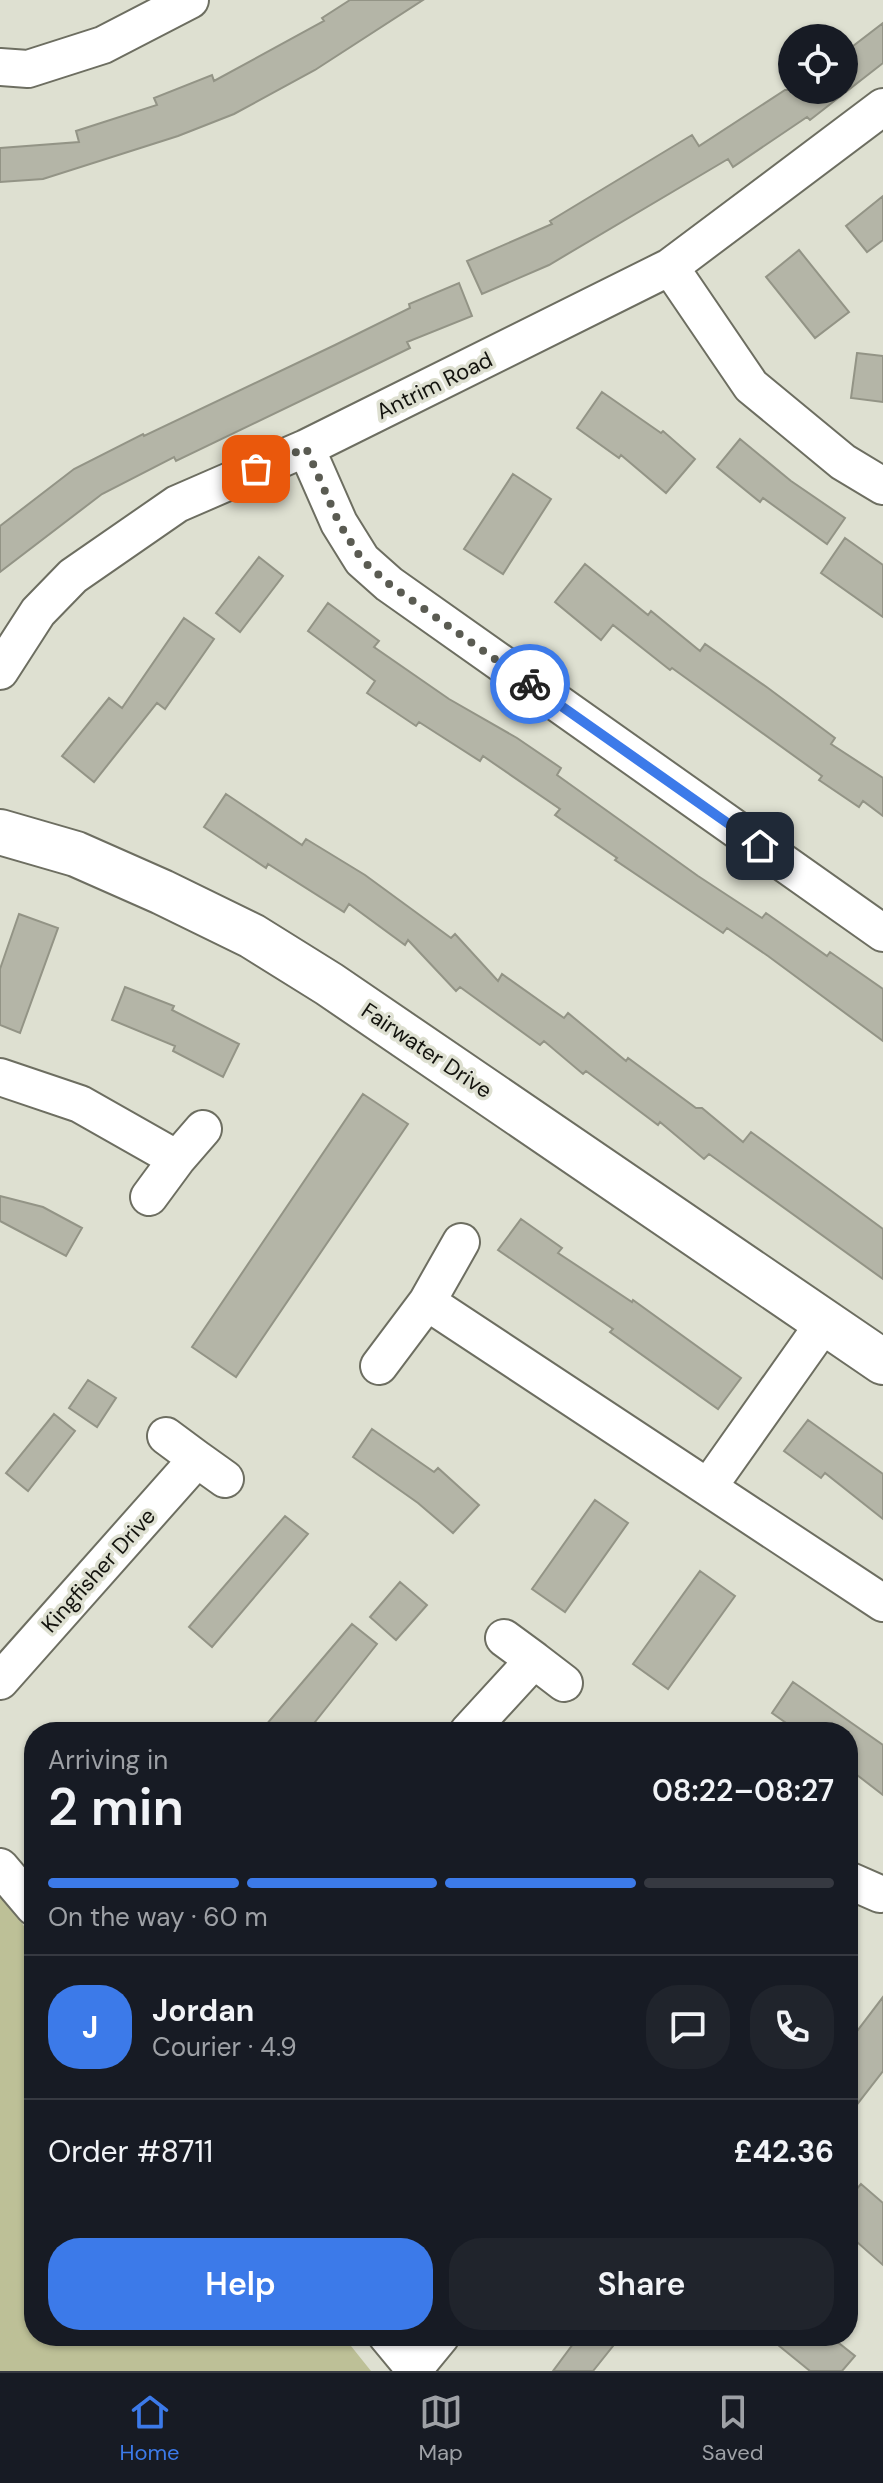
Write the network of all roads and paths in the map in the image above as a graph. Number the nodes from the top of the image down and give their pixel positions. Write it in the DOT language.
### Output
graph roads {
  1 [pos="190,0"];
  2 [pos="0,67"];
  3 [pos="883,107"];
  4 [pos="670,267"];
  5 [pos="306,448"];
  6 [pos="883,486"];
  7 [pos="0,671"];
  8 [pos="0,832"];
  9 [pos="883,933"];
  10 [pos="0,1077"];
  11 [pos="203,1129"];
  12 [pos="177,1159"];
  13 [pos="149,1197"];
  14 [pos="461,1242"];
  15 [pos="427,1302"];
  16 [pos="825,1322"];
  17 [pos="883,1362"];
  18 [pos="379,1366"];
  19 [pos="166,1436"];
  20 [pos="709,1486"];
  21 [pos="883,1603"];
  22 [pos="504,1638"];
  23 [pos="534,1660"];
  24 [pos="0,1681"];
  25 [pos="564,1683"];
  26 [pos="477,1722"];
  27 [pos="0,1867"];
  28 [pos="24,1895"];
  29 [pos="395,2346"];
  30 [pos="433,2346"];
  31 [pos="415,2370"];
  1 -- 2 [label="street"];
  3 -- 4 [label="street, Antrim Road"];
  4 -- 5 [label="street, Antrim Road"];
  4 -- 6 [label="street"];
  5 -- 7 [label="street, Antrim Road"];
  5 -- 9 [label="street"];
  8 -- 16 [label="street, Fairwater Drive"];
  10 -- 12 [label="street"];
  11 -- 12 [label="street"];
  12 -- 13 [label="street"];
  14 -- 15 [label="street"];
  15 -- 18 [label="street"];
  15 -- 20 [label="street"];
  16 -- 17 [label="street, Fairwater Drive"];
  16 -- 20 [label="street"];
  19 -- 24 [label="street, Kingfisher Drive"];
  20 -- 21 [label="street"];
  22 -- 23 [label="street"];
  23 -- 25 [label="street"];
  23 -- 26 [label="street"];
  27 -- 28 [label="street"];
  29 -- 31 [label="street"];
  30 -- 31 [label="street"];
}
